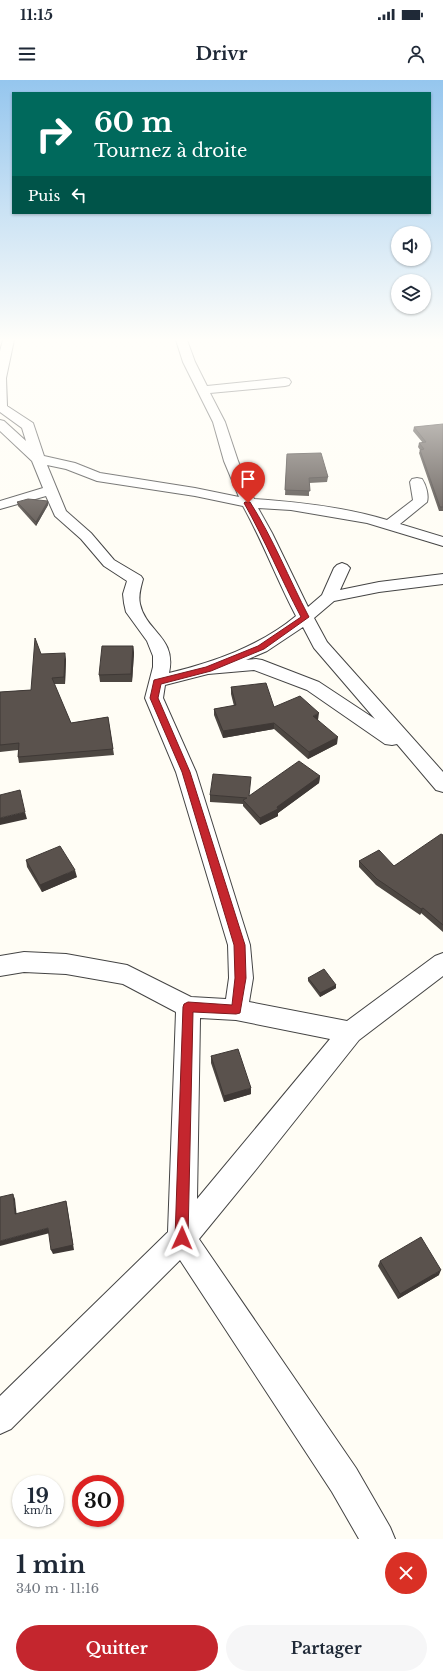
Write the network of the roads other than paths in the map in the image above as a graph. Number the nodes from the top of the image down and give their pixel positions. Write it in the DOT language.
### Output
graph roads {
  1 [pos="3,408"];
  2 [pos="212,408"];
  3 [pos="0,424"];
  4 [pos="38,458"];
  5 [pos="416,482"];
  6 [pos="51,490"];
  7 [pos="248,503"];
  8 [pos="0,505"];
  9 [pos="390,525"];
  10 [pos="443,542"];
  11 [pos="342,568"];
  12 [pos="443,579"];
  13 [pos="329,598"];
  14 [pos="306,617"];
  15 [pos="208,669"];
  16 [pos="157,682"];
  17 [pos="422,761"];
  18 [pos="443,785"];
  19 [pos="443,963"];
  20 [pos="0,966"];
  21 [pos="188,1007"];
  22 [pos="236,1010"];
  23 [pos="350,1032"];
  24 [pos="182,1238"];
  25 [pos="0,1418"];
  26 [pos="378,1539"];
  1 -- 4 [label="street"];
  2 -- 7 [label="street"];
  3 -- 4 [label="street"];
  4 -- 6 [label="street"];
  4 -- 7 [label="street"];
  5 -- 9 [label="street"];
  6 -- 8 [label="street"];
  6 -- 16 [label="street"];
  7 -- 9 [label="street"];
  7 -- 14 [label="street"];
  9 -- 10 [label="street"];
  11 -- 13 [label="street"];
  12 -- 13 [label="street"];
  13 -- 14 [label="street"];
  14 -- 15 [label="street"];
  14 -- 17 [label="street"];
  15 -- 16 [label="street"];
  15 -- 17 [label="street"];
  16 -- 22 [label="street"];
  17 -- 18 [label="street"];
  19 -- 23 [label="street"];
  20 -- 21 [label="street"];
  21 -- 22 [label="street"];
  21 -- 24 [label="street"];
  22 -- 23 [label="street"];
  23 -- 24 [label="street"];
  24 -- 25 [label="street"];
  24 -- 26 [label="street"];
}
